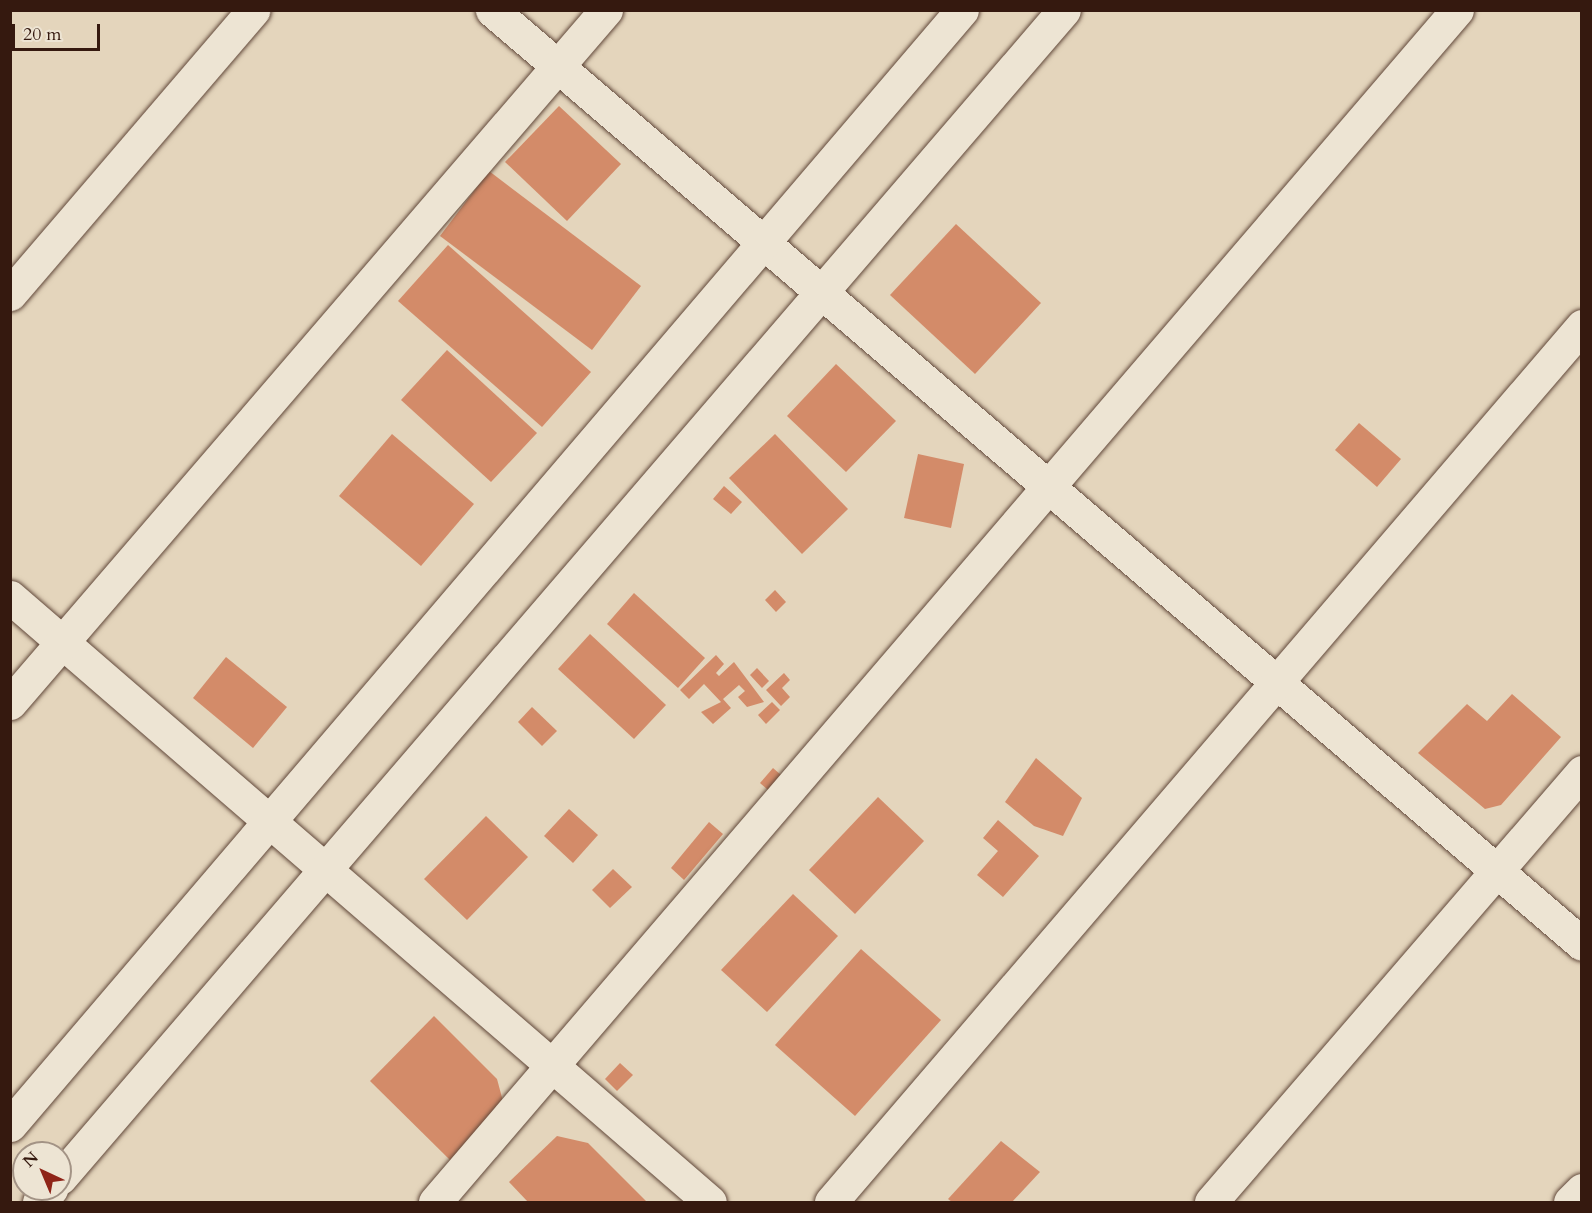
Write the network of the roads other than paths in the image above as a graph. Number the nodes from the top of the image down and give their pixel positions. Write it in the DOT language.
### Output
graph roads {
  1 [pos="253,10"];
  2 [pos="492,10"];
  3 [pos="606,10"];
  4 [pos="962,10"];
  5 [pos="1064,10"];
  6 [pos="1457,10"];
  7 [pos="557,67"];
  8 [pos="763,243"];
  9 [pos="821,292"];
  10 [pos="10,294"];
  11 [pos="1581,326"];
  12 [pos="1048,487"];
  13 [pos="10,597"];
  14 [pos="63,642"];
  15 [pos="1276,683"];
  16 [pos="10,703"];
  17 [pos="1581,772"];
  18 [pos="272,819"];
  19 [pos="325,867"];
  20 [pos="1496,871"];
  21 [pos="1581,944"];
  22 [pos="552,1066"];
  23 [pos="10,1125"];
  24 [pos="72,1164"];
  25 [pos="1581,1190"];
  26 [pos="435,1203"];
  27 [pos="710,1203"];
  28 [pos="831,1203"];
  29 [pos="1211,1203"];
  30 [pos="1570,1203"];
  1 -- 10 [label="street"];
  2 -- 7 [label="street"];
  3 -- 7 [label="street"];
  4 -- 8 [label="street"];
  5 -- 9 [label="street"];
  6 -- 12 [label="street"];
  7 -- 8 [label="street"];
  7 -- 14 [label="street"];
  8 -- 9 [label="street"];
  8 -- 18 [label="street"];
  9 -- 12 [label="street"];
  9 -- 19 [label="street"];
  11 -- 15 [label="street"];
  12 -- 15 [label="street"];
  12 -- 22 [label="street"];
  13 -- 14 [label="street"];
  14 -- 16 [label="street"];
  14 -- 18 [label="street"];
  15 -- 20 [label="street"];
  15 -- 28 [label="street"];
  17 -- 20 [label="street"];
  18 -- 19 [label="street"];
  18 -- 23 [label="street"];
  19 -- 22 [label="street"];
  19 -- 24 [label="street"];
  20 -- 21 [label="street"];
  20 -- 29 [label="street"];
  22 -- 26 [label="street"];
  22 -- 27 [label="street"];
  25 -- 30 [label="street"];
}
